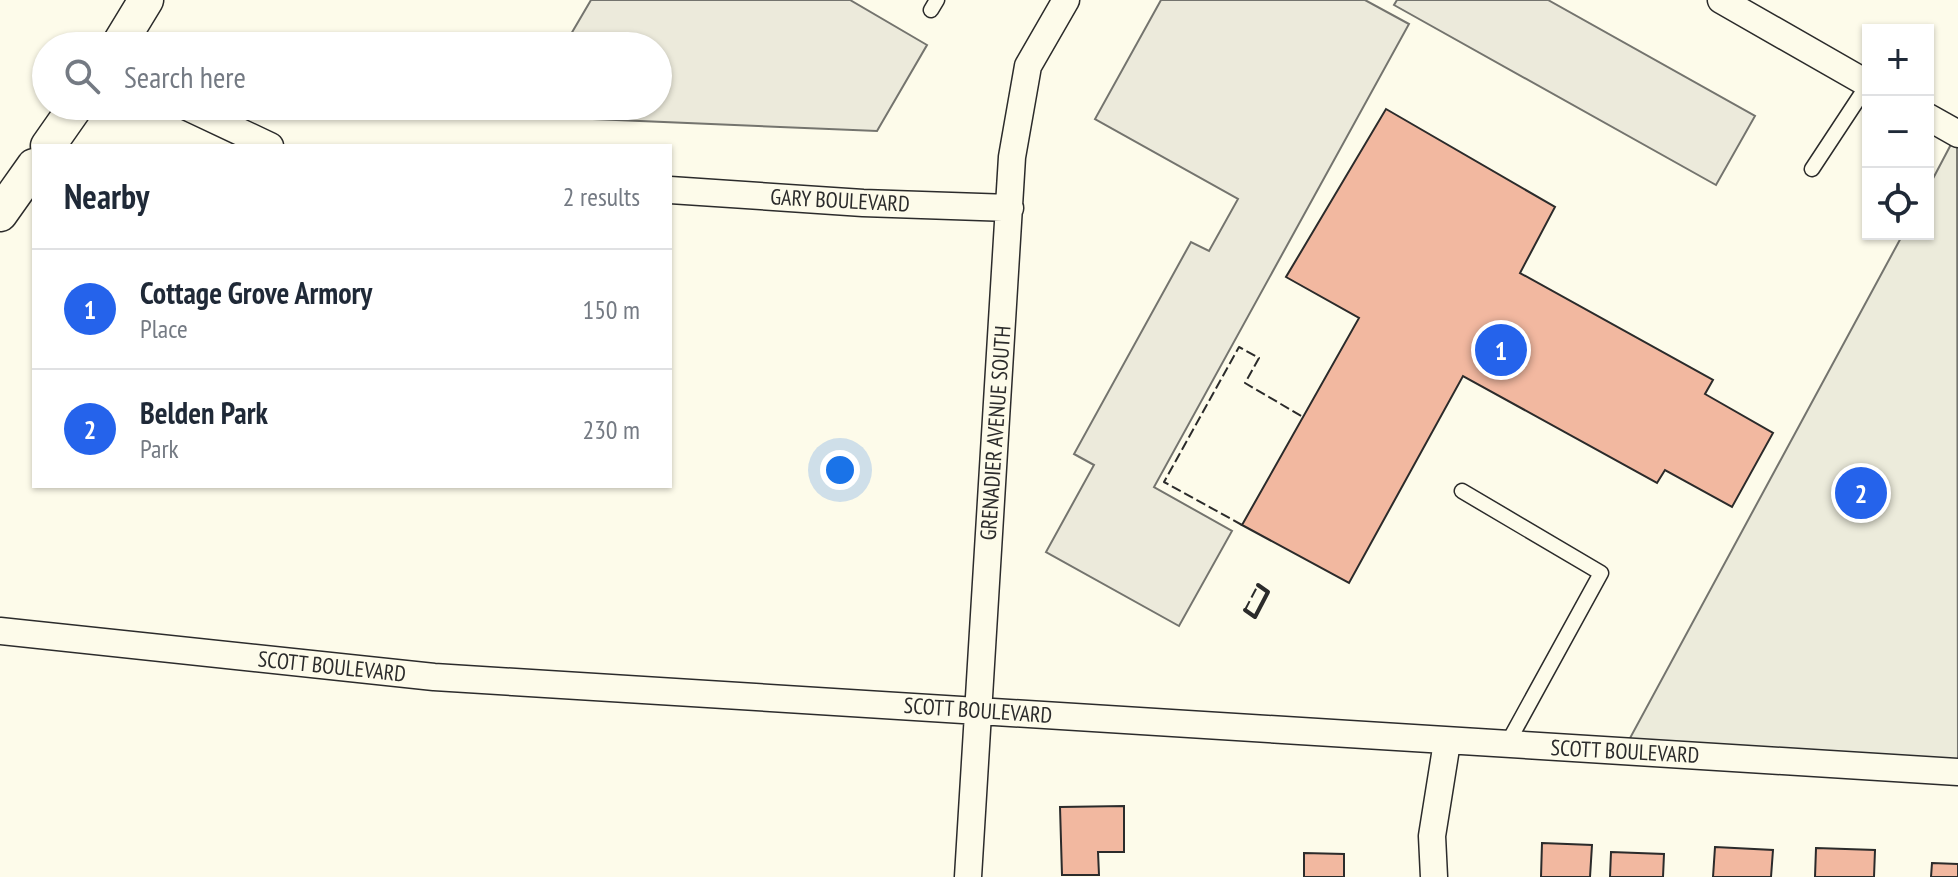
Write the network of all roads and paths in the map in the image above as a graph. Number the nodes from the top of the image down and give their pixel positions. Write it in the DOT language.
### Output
graph roads {
  1 [pos="146,0"];
  2 [pos="1066,0"];
  3 [pos="1721,0"];
  4 [pos="127,32"];
  5 [pos="1862,81"];
  6 [pos="1862,93"];
  7 [pos="66,120"];
  8 [pos="215,120"];
  9 [pos="1934,120"];
  10 [pos="1958,134"];
  11 [pos="49,144"];
  12 [pos="266,144"];
  13 [pos="32,169"];
  14 [pos="1812,169"];
  15 [pos="672,190"];
  16 [pos="1010,208"];
  17 [pos="0,214"];
  18 [pos="1462,491"];
  19 [pos="0,631"];
  20 [pos="976,710"];
  21 [pos="1447,742"];
  22 [pos="1506,746"];
  23 [pos="1958,772"];
  24 [pos="968,877"];
  25 [pos="1434,877"];
  1 -- 4 [label="street"];
  2 -- 16 [label="street, GRENADIER AVENUE SOUTH"];
  3 -- 5 [label="street"];
  6 -- 14 [label="lane"];
  7 -- 11 [label="street"];
  8 -- 12 [label="street"];
  9 -- 10 [label="street"];
  13 -- 17 [label="street"];
  15 -- 16 [label="street, GARY BOULEVARD"];
  16 -- 20 [label="street, GRENADIER AVENUE SOUTH"];
  18 -- 22 [label="lane"];
  19 -- 20 [label="street, SCOTT BOULEVARD"];
  20 -- 21 [label="street, SCOTT BOULEVARD"];
  20 -- 24 [label="street, GRENADIER AVENUE SOUTH"];
  21 -- 22 [label="street, SCOTT BOULEVARD"];
  21 -- 25 [label="street"];
  22 -- 23 [label="street, SCOTT BOULEVARD"];
}
